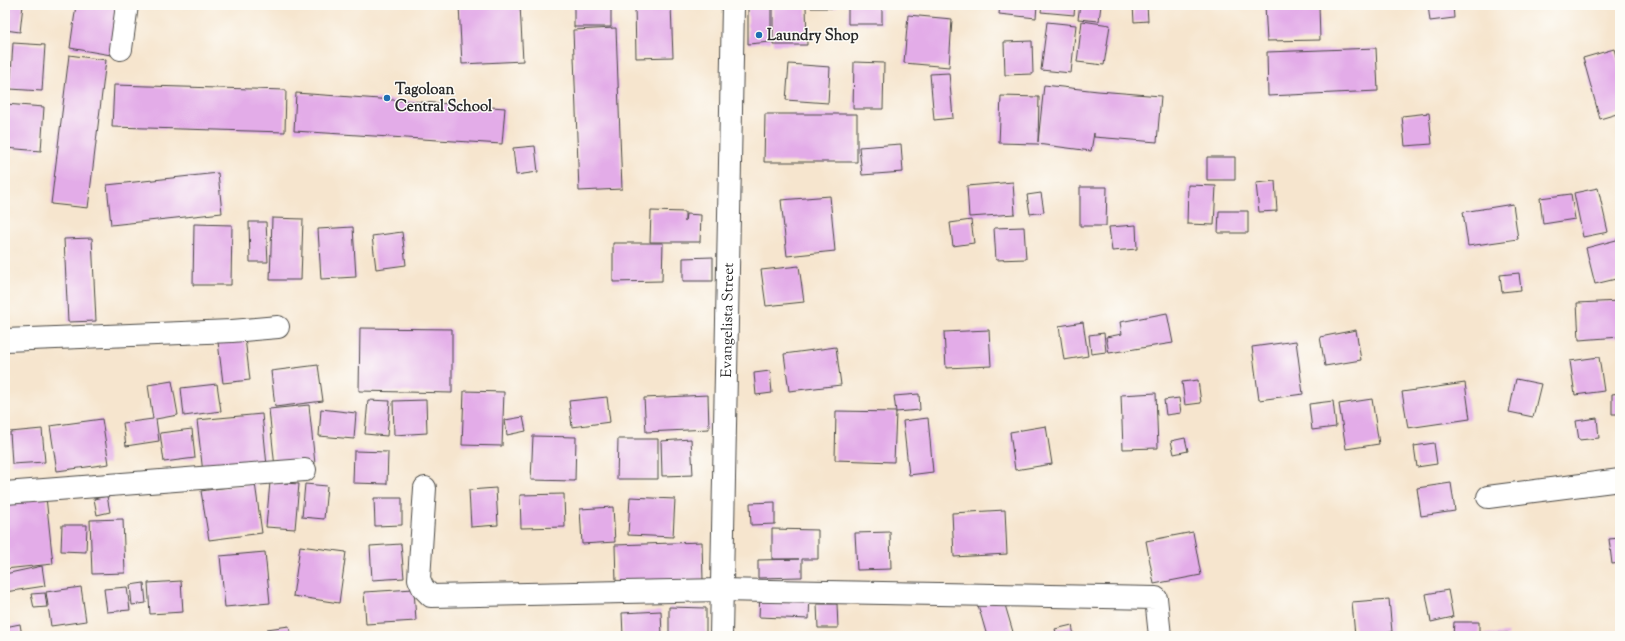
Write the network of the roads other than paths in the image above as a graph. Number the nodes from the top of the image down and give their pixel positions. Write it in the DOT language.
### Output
graph roads {
  1 [pos="127,5"];
  2 [pos="733,5"];
  3 [pos="121,49"];
  4 [pos="278,327"];
  5 [pos="5,340"];
  6 [pos="305,470"];
  7 [pos="1620,480"];
  8 [pos="425,488"];
  9 [pos="5,493"];
  10 [pos="1488,497"];
  11 [pos="721,590"];
  12 [pos="721,636"];
  13 [pos="1160,636"];
  1 -- 3 [label="street"];
  2 -- 11 [label="street, Evangelista Street"];
  4 -- 5 [label="street"];
  6 -- 9 [label="street"];
  7 -- 10 [label="street"];
  8 -- 11 [label="street"];
  11 -- 12 [label="street, Evangelista Street"];
  11 -- 13 [label="street"];
}
